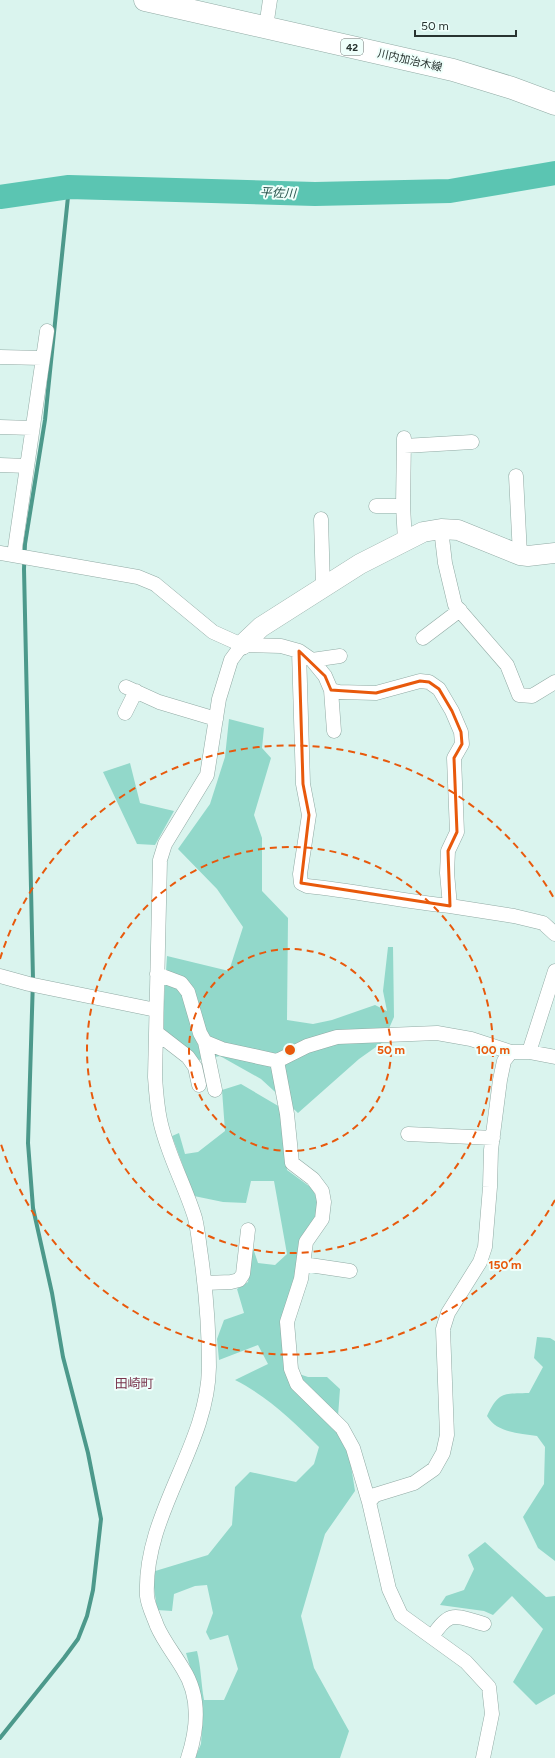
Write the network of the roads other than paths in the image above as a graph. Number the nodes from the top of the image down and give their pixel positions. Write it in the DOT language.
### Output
graph roads {
  1 [pos="145,0"];
  2 [pos="270,0"];
  3 [pos="266,27"];
  4 [pos="555,104"];
  5 [pos="46,331"];
  6 [pos="0,357"];
  7 [pos="42,358"];
  8 [pos="0,427"];
  9 [pos="32,428"];
  10 [pos="472,442"];
  11 [pos="0,465"];
  12 [pos="27,466"];
  13 [pos="516,476"];
  14 [pos="376,506"];
  15 [pos="403,506"];
  16 [pos="320,519"];
  17 [pos="441,529"];
  18 [pos="405,541"];
  19 [pos="555,553"];
  20 [pos="520,555"];
  21 [pos="16,556"];
  22 [pos="323,587"];
  23 [pos="460,610"];
  24 [pos="423,638"];
  25 [pos="242,645"];
  26 [pos="299,651"];
  27 [pos="340,656"];
  28 [pos="312,660"];
  29 [pos="555,682"];
  30 [pos="331,690"];
  31 [pos="126,713"];
  32 [pos="216,719"];
  33 [pos="334,731"];
  34 [pos="450,906"];
  35 [pos="555,934"];
  36 [pos="555,971"];
  37 [pos="157,974"];
  38 [pos="0,976"];
  39 [pos="156,1010"];
  40 [pos="157,1033"];
  41 [pos="205,1042"];
  42 [pos="511,1052"];
  43 [pos="529,1052"];
  44 [pos="555,1057"];
  45 [pos="277,1061"];
  46 [pos="199,1085"];
  47 [pos="215,1090"];
  48 [pos="408,1134"];
  49 [pos="493,1138"];
  50 [pos="248,1230"];
  51 [pos="303,1267"];
  52 [pos="343,1274"];
  53 [pos="205,1283"];
  54 [pos="369,1502"];
  55 [pos="484,1624"];
  56 [pos="432,1637"];
  57 [pos="188,1758"];
  58 [pos="483,1758"];
  1 -- 3 [label="main road, 川内加治木線 / 42"];
  2 -- 3 [label="street"];
  3 -- 4 [label="main road, 川内加治木線 / 42"];
  5 -- 7 [label="street"];
  6 -- 7 [label="street"];
  7 -- 9 [label="street"];
  8 -- 9 [label="street"];
  9 -- 12 [label="street"];
  10 -- 15 [label="street"];
  11 -- 12 [label="street"];
  12 -- 21 [label="street"];
  13 -- 20 [label="street"];
  14 -- 15 [label="street"];
  15 -- 18 [label="street"];
  16 -- 22 [label="street"];
  17 -- 18 [label="street"];
  17 -- 20 [label="street"];
  17 -- 23 [label="street"];
  18 -- 22 [label="street"];
  19 -- 20 [label="street"];
  21 -- 25 [label="street"];
  22 -- 25 [label="street"];
  23 -- 24 [label="street"];
  23 -- 29 [label="street"];
  25 -- 26 [label="street"];
  25 -- 32 [label="street"];
  26 -- 28 [label="street"];
  26 -- 34 [label="street"];
  27 -- 28 [label="street"];
  28 -- 30 [label="street"];
  30 -- 33 [label="street"];
  30 -- 34 [label="street"];
  31 -- 32 [label="street"];
  32 -- 37 [label="street"];
  34 -- 35 [label="street"];
  36 -- 43 [label="street"];
  37 -- 39 [label="street"];
  37 -- 41 [label="street"];
  38 -- 39 [label="street"];
  39 -- 40 [label="street"];
  40 -- 46 [label="street"];
  40 -- 53 [label="street"];
  41 -- 45 [label="street"];
  41 -- 47 [label="street"];
  42 -- 43 [label="street"];
  42 -- 45 [label="street"];
  42 -- 49 [label="street"];
  43 -- 44 [label="street"];
  45 -- 51 [label="street"];
  48 -- 49 [label="street"];
  49 -- 54 [label="street"];
  50 -- 53 [label="street"];
  51 -- 52 [label="street"];
  51 -- 54 [label="street"];
  53 -- 57 [label="street"];
  54 -- 56 [label="street"];
  55 -- 56 [label="street"];
  56 -- 58 [label="street"];
}
